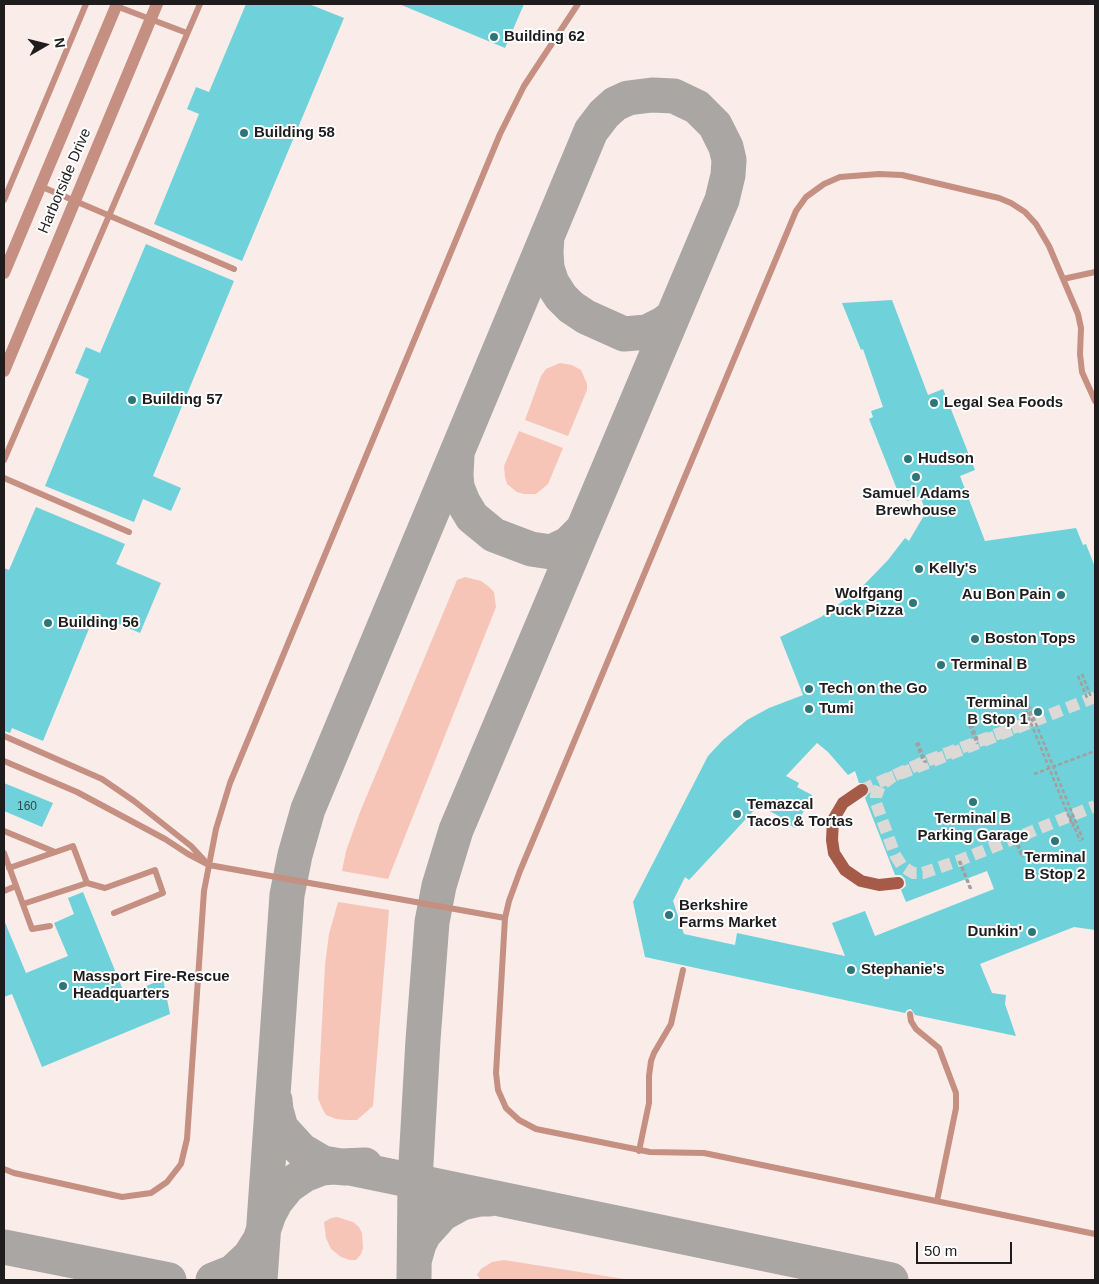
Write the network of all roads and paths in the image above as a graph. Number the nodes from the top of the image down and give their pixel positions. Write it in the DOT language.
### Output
graph roads {
  1 [pos="86,4"];
  2 [pos="157,4"];
  3 [pos="200,4"];
  4 [pos="578,4"];
  5 [pos="116,5"];
  6 [pos="150,19"];
  7 [pos="187,33"];
  8 [pos="40,186"];
  9 [pos="4,200"];
  10 [pos="75,200"];
  11 [pos="109,215"];
  12 [pos="234,269"];
  13 [pos="1095,272"];
  14 [pos="4,273"];
  15 [pos="1063,279"];
  16 [pos="4,371"];
  17 [pos="1095,402"];
  18 [pos="4,460"];
  19 [pos="4,478"];
  20 [pos="130,532"];
  21 [pos="1082,674"];
  22 [pos="1078,676"];
  23 [pos="1091,697"];
  24 [pos="1088,700"];
  25 [pos="1026,711"];
  26 [pos="968,719"];
  27 [pos="1033,722"];
  28 [pos="4,736"];
  29 [pos="917,742"];
  30 [pos="977,742"];
  31 [pos="1095,751"];
  32 [pos="4,761"];
  33 [pos="925,763"];
  34 [pos="1053,767"];
  35 [pos="1034,774"];
  36 [pos="862,790"];
  37 [pos="1070,816"];
  38 [pos="1073,827"];
  39 [pos="4,831"];
  40 [pos="1016,838"];
  41 [pos="55,852"];
  42 [pos="4,853"];
  43 [pos="1023,857"];
  44 [pos="959,861"];
  45 [pos="208,865"];
  46 [pos="9,868"];
  47 [pos="87,882"];
  48 [pos="898,883"];
  49 [pos="16,886"];
  50 [pos="4,891"];
  51 [pos="972,891"];
  52 [pos="23,904"];
  53 [pos="114,913"];
  54 [pos="505,918"];
  55 [pos="50,926"];
  56 [pos="683,970"];
  57 [pos="910,1014"];
  58 [pos="639,1151"];
  59 [pos="4,1169"];
  60 [pos="937,1201"];
  61 [pos="1095,1234"];
  1 -- 9 [label="lane"];
  2 -- 6 [label="street, Harborside Drive"];
  3 -- 7 [label="lane"];
  4 -- 45 [label="lane"];
  5 -- 6 [label="lane"];
  5 -- 8 [label="street, Harborside Drive"];
  6 -- 7 [label="lane"];
  6 -- 10 [label="street, Harborside Drive"];
  7 -- 11 [label="lane"];
  8 -- 10 [label="lane"];
  8 -- 14 [label="street, Harborside Drive"];
  10 -- 11 [label="lane"];
  10 -- 16 [label="street, Harborside Drive"];
  11 -- 12 [label="lane"];
  11 -- 18 [label="lane"];
  13 -- 15 [label="lane"];
  15 -- 17 [label="lane"];
  15 -- 54 [label="lane"];
  19 -- 20 [label="lane"];
  21 -- 23 [label="path"];
  22 -- 24 [label="path, bridge"];
  25 -- 38 [label="path"];
  26 -- 30 [label="path, bridge"];
  27 -- 34 [label="path, bridge"];
  28 -- 45 [label="lane"];
  29 -- 33 [label="path, bridge"];
  31 -- 34 [label="path"];
  32 -- 45 [label="lane"];
  34 -- 35 [label="path"];
  34 -- 37 [label="path, bridge"];
  36 -- 48 [label="main road"];
  39 -- 41 [label="lane"];
  40 -- 43 [label="path, bridge"];
  41 -- 46 [label="lane"];
  41 -- 47 [label="lane"];
  42 -- 46 [label="lane"];
  44 -- 51 [label="path, bridge"];
  45 -- 54 [label="lane"];
  45 -- 59 [label="lane"];
  46 -- 49 [label="lane"];
  47 -- 52 [label="lane"];
  47 -- 53 [label="lane"];
  49 -- 50 [label="lane"];
  49 -- 52 [label="lane"];
  52 -- 55 [label="lane"];
  54 -- 58 [label="lane"];
  56 -- 58 [label="lane"];
  57 -- 60 [label="lane"];
  58 -- 60 [label="lane"];
  60 -- 61 [label="lane"];
}
